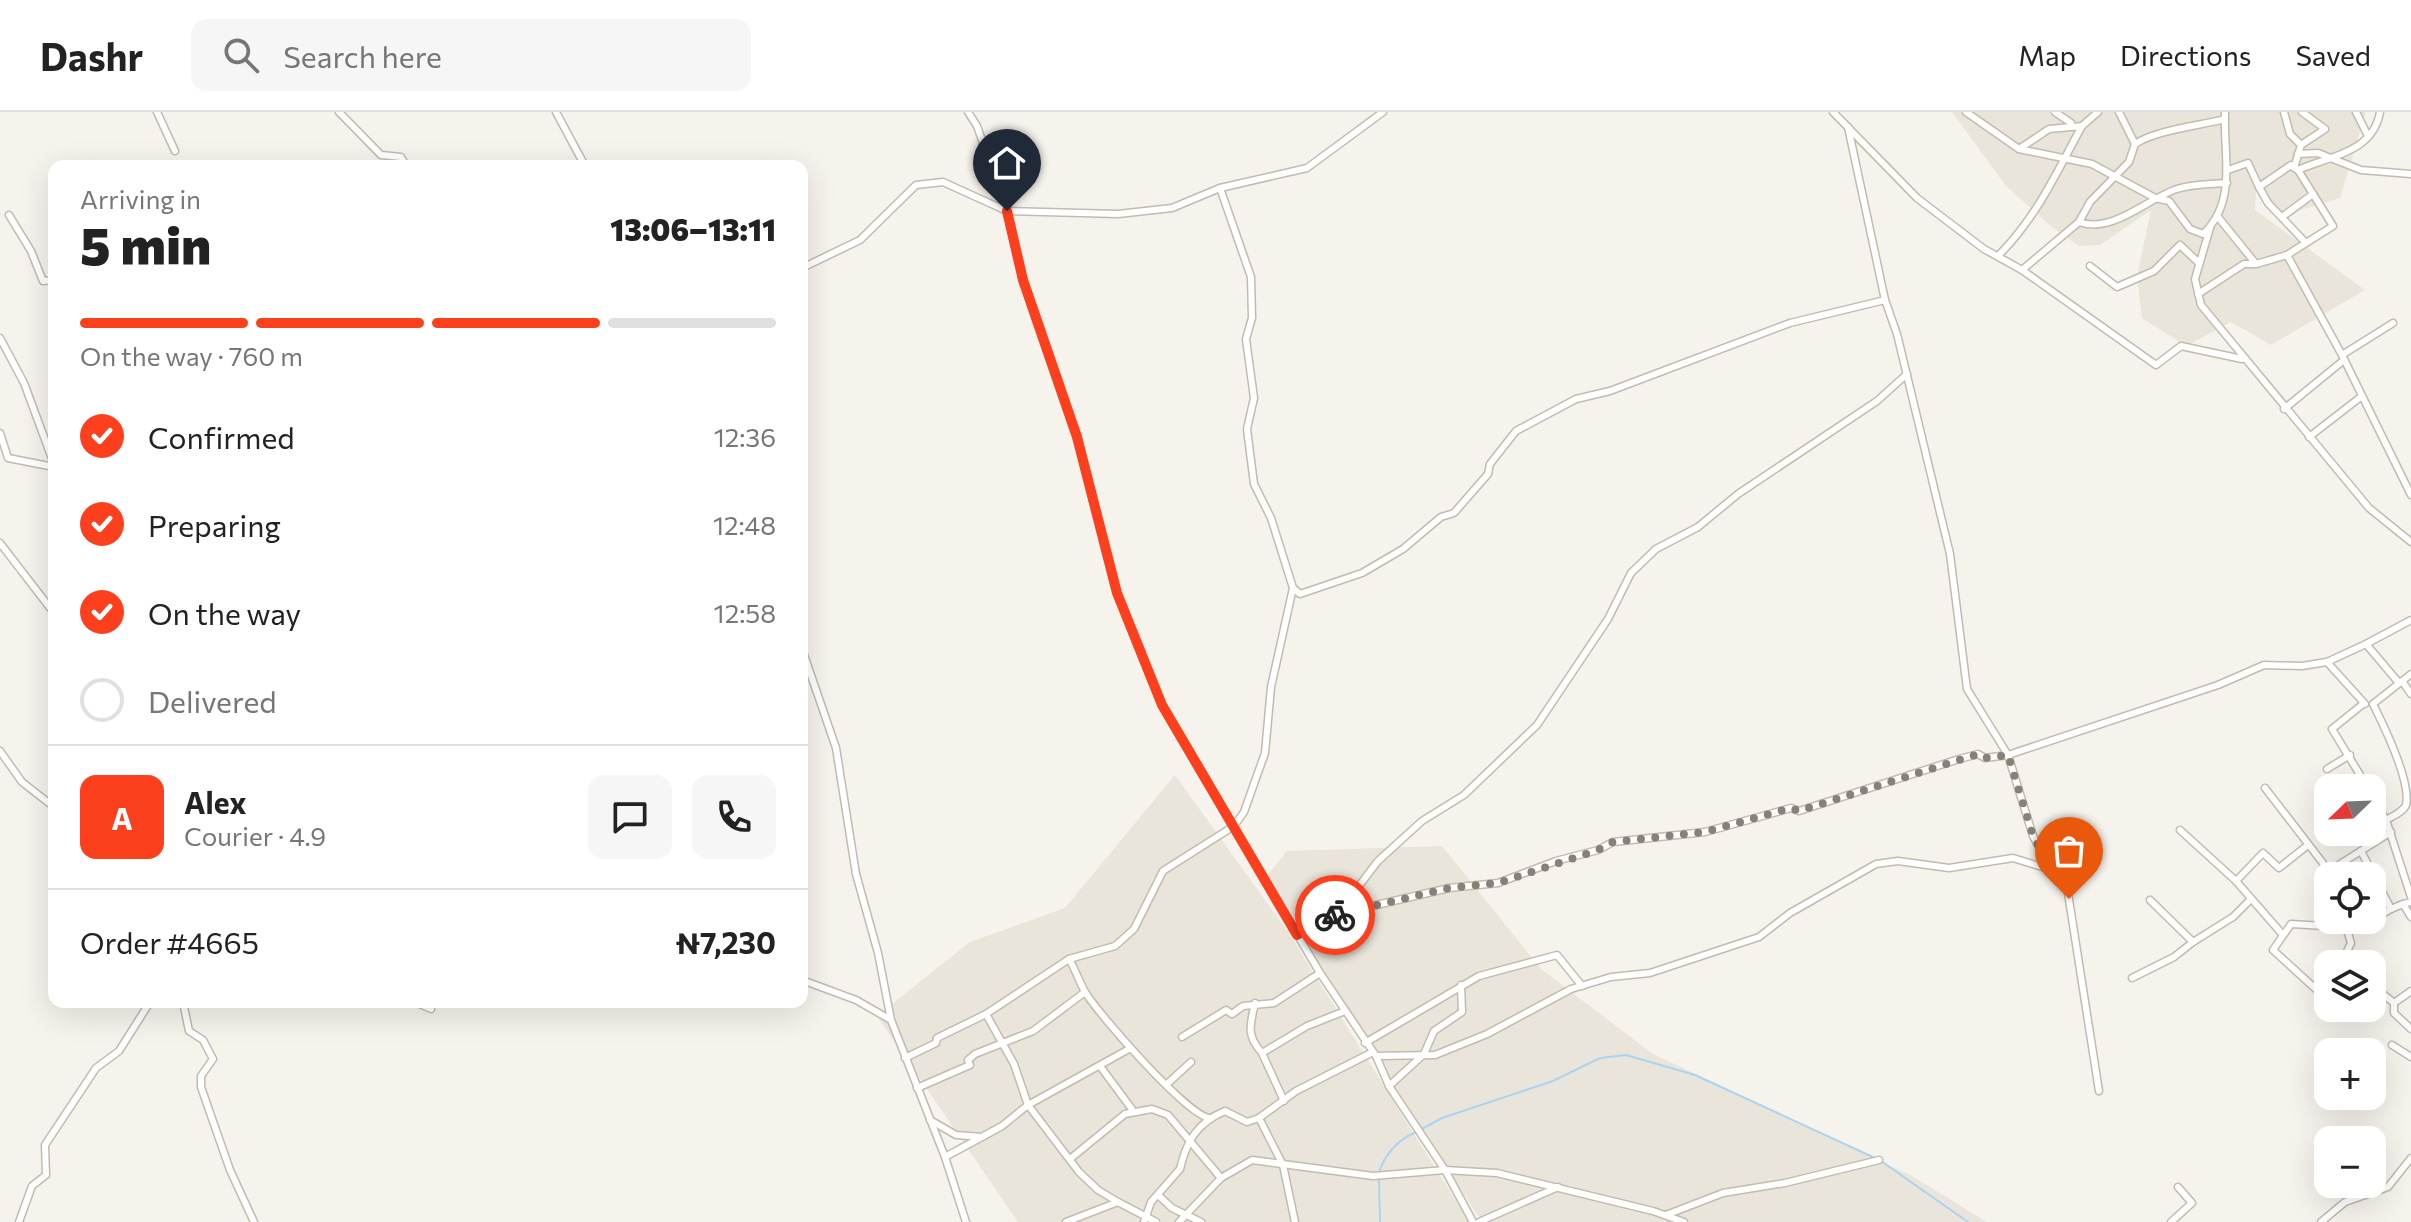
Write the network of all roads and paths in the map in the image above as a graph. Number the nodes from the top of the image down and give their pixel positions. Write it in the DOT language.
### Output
graph roads {
  1 [pos="157,112"];
  2 [pos="339,112"];
  3 [pos="556,112"];
  4 [pos="968,112"];
  5 [pos="1383,112"];
  6 [pos="1833,112"];
  7 [pos="1966,112"];
  8 [pos="2055,112"];
  9 [pos="2098,112"];
  10 [pos="2119,112"];
  11 [pos="2284,112"];
  12 [pos="2302,112"];
  13 [pos="2356,112"];
  14 [pos="2380,112"];
  15 [pos="2225,116"];
  16 [pos="2078,126"];
  17 [pos="1848,127"];
  18 [pos="2368,136"];
  19 [pos="2135,144"];
  20 [pos="2301,145"];
  21 [pos="2019,149"];
  22 [pos="175,151"];
  23 [pos="2298,154"];
  24 [pos="2065,158"];
  25 [pos="2333,158"];
  26 [pos="403,160"];
  27 [pos="582,160"];
  28 [pos="2296,169"];
  29 [pos="2228,170"];
  30 [pos="2411,174"];
  31 [pos="2116,178"];
  32 [pos="2227,183"];
  33 [pos="2259,187"];
  34 [pos="1220,188"];
  35 [pos="2313,194"];
  36 [pos="2156,198"];
  37 [pos="1007,211"];
  38 [pos="9,215"];
  39 [pos="2218,217"];
  40 [pos="2282,217"];
  41 [pos="2079,222"];
  42 [pos="2210,228"];
  43 [pos="2305,242"];
  44 [pos="1999,255"];
  45 [pos="2287,255"];
  46 [pos="2199,263"];
  47 [pos="2256,264"];
  48 [pos="808,265"];
  49 [pos="2090,266"];
  50 [pos="2022,270"];
  51 [pos="48,281"];
  52 [pos="2198,294"];
  53 [pos="1885,300"];
  54 [pos="2393,323"];
  55 [pos="0,338"];
  56 [pos="2343,358"];
  57 [pos="2242,359"];
  58 [pos="1907,374"];
  59 [pos="2362,396"];
  60 [pos="2284,409"];
  61 [pos="0,433"];
  62 [pos="2309,437"];
  63 [pos="48,449"];
  64 [pos="48,464"];
  65 [pos="2411,495"];
  66 [pos="2411,542"];
  67 [pos="0,543"];
  68 [pos="1293,588"];
  69 [pos="48,605"];
  70 [pos="2411,620"];
  71 [pos="2366,644"];
  72 [pos="2327,662"];
  73 [pos="808,666"];
  74 [pos="2411,674"];
  75 [pos="2400,682"];
  76 [pos="2411,694"];
  77 [pos="2363,704"];
  78 [pos="2373,704"];
  79 [pos="0,751"];
  80 [pos="2008,755"];
  81 [pos="2350,755"];
  82 [pos="2327,769"];
  83 [pos="2360,774"];
  84 [pos="2265,788"];
  85 [pos="2410,797"];
  86 [pos="48,802"];
  87 [pos="2386,820"];
  88 [pos="1234,826"];
  89 [pos="2180,830"];
  90 [pos="2391,832"];
  91 [pos="2308,845"];
  92 [pos="2361,851"];
  93 [pos="2321,862"];
  94 [pos="2346,862"];
  95 [pos="2052,870"];
  96 [pos="2236,881"];
  97 [pos="2251,899"];
  98 [pos="2150,900"];
  99 [pos="2408,901"];
  100 [pos="2391,909"];
  101 [pos="2386,912"];
  102 [pos="2411,917"];
  103 [pos="1321,918"];
  104 [pos="2314,924"];
  105 [pos="1297,935"];
  106 [pos="2283,935"];
  107 [pos="2193,942"];
  108 [pos="1069,959"];
  109 [pos="1320,973"];
  110 [pos="2132,978"];
  111 [pos="808,982"];
  112 [pos="1461,985"];
  113 [pos="1582,986"];
  114 [pos="2314,987"];
  115 [pos="2411,991"];
  116 [pos="1085,992"];
  117 [pos="2386,996"];
  118 [pos="1255,1003"];
  119 [pos="2394,1003"];
  120 [pos="146,1008"];
  121 [pos="184,1008"];
  122 [pos="1345,1011"];
  123 [pos="986,1014"];
  124 [pos="891,1020"];
  125 [pos="2411,1029"];
  126 [pos="1182,1037"];
  127 [pos="1365,1043"];
  128 [pos="1005,1044"];
  129 [pos="2392,1045"];
  130 [pos="1129,1049"];
  131 [pos="1262,1053"];
  132 [pos="1373,1054"];
  133 [pos="1424,1054"];
  134 [pos="2411,1057"];
  135 [pos="905,1058"];
  136 [pos="1191,1062"];
  137 [pos="1100,1066"];
  138 [pos="1167,1084"];
  139 [pos="1389,1086"];
  140 [pos="917,1088"];
  141 [pos="2099,1091"];
  142 [pos="1284,1101"];
  143 [pos="1028,1105"];
  144 [pos="1134,1112"];
  145 [pos="1209,1118"];
  146 [pos="1259,1118"];
  147 [pos="930,1120"];
  148 [pos="982,1137"];
  149 [pos="1190,1144"];
  150 [pos="945,1157"];
  151 [pos="2411,1158"];
  152 [pos="1070,1159"];
  153 [pos="1879,1160"];
  154 [pos="1283,1165"];
  155 [pos="1445,1170"];
  156 [pos="1221,1178"];
  157 [pos="1558,1187"];
  158 [pos="2178,1187"];
  159 [pos="1158,1195"];
  160 [pos="1118,1202"];
  161 [pos="1186,1213"];
  162 [pos="1666,1215"];
  163 [pos="1145,1220"];
  164 [pos="19,1222"];
  165 [pos="254,1222"];
  166 [pos="966,1222"];
  167 [pos="1066,1222"];
  168 [pos="1156,1222"];
  169 [pos="1179,1222"];
  170 [pos="1201,1222"];
  171 [pos="1295,1222"];
  172 [pos="1476,1222"];
  173 [pos="1684,1222"];
  174 [pos="2171,1222"];
  175 [pos="2321,1222"];
  1 -- 22 [label="street"];
  2 -- 26 [label="street"];
  3 -- 27 [label="street"];
  4 -- 37 [label="street"];
  5 -- 34 [label="street"];
  6 -- 17 [label="street"];
  7 -- 21 [label="street"];
  8 -- 16 [label="street"];
  9 -- 16 [label="street"];
  10 -- 19 [label="street"];
  11 -- 20 [label="street"];
  12 -- 20 [label="street"];
  13 -- 18 [label="street"];
  14 -- 18 [label="street"];
  15 -- 19 [label="street"];
  15 -- 29 [label="street"];
  16 -- 21 [label="street"];
  16 -- 24 [label="street"];
  17 -- 44 [label="street"];
  17 -- 53 [label="street"];
  18 -- 25 [label="street"];
  19 -- 31 [label="street"];
  20 -- 23 [label="street"];
  21 -- 24 [label="street"];
  23 -- 25 [label="street"];
  23 -- 28 [label="street"];
  24 -- 31 [label="street"];
  24 -- 44 [label="street"];
  25 -- 28 [label="street"];
  25 -- 30 [label="street"];
  28 -- 33 [label="street"];
  28 -- 35 [label="street"];
  29 -- 32 [label="street"];
  29 -- 33 [label="street"];
  31 -- 36 [label="street"];
  31 -- 41 [label="street"];
  32 -- 36 [label="street"];
  32 -- 39 [label="street"];
  33 -- 40 [label="street"];
  34 -- 37 [label="street"];
  34 -- 68 [label="street"];
  35 -- 40 [label="street"];
  35 -- 43 [label="street"];
  36 -- 41 [label="street"];
  36 -- 42 [label="street"];
  37 -- 48 [label="street"];
  37 -- 88 [label="street"];
  38 -- 51 [label="street"];
  39 -- 42 [label="street"];
  39 -- 47 [label="street"];
  40 -- 43 [label="street"];
  41 -- 50 [label="street"];
  42 -- 46 [label="street"];
  43 -- 45 [label="street"];
  44 -- 50 [label="street"];
  45 -- 47 [label="street"];
  45 -- 56 [label="street"];
  46 -- 49 [label="street"];
  46 -- 52 [label="street"];
  47 -- 52 [label="street"];
  50 -- 57 [label="street"];
  52 -- 57 [label="street"];
  53 -- 58 [label="street"];
  53 -- 68 [label="street"];
  54 -- 56 [label="street"];
  55 -- 63 [label="street"];
  56 -- 59 [label="street"];
  56 -- 60 [label="street"];
  57 -- 60 [label="street"];
  58 -- 80 [label="street"];
  58 -- 103 [label="street"];
  59 -- 62 [label="street"];
  59 -- 65 [label="street"];
  60 -- 62 [label="street"];
  61 -- 64 [label="street"];
  62 -- 66 [label="street"];
  67 -- 69 [label="street"];
  68 -- 88 [label="street"];
  70 -- 71 [label="street"];
  71 -- 72 [label="street"];
  71 -- 75 [label="street"];
  72 -- 77 [label="street"];
  72 -- 80 [label="street"];
  73 -- 124 [label="street"];
  74 -- 75 [label="street"];
  75 -- 76 [label="street"];
  75 -- 78 [label="street"];
  77 -- 78 [label="street"];
  77 -- 81 [label="street"];
  78 -- 85 [label="street"];
  79 -- 86 [label="street"];
  80 -- 95 [label="street"];
  80 -- 103 [label="street"];
  81 -- 82 [label="street"];
  81 -- 83 [label="street"];
  84 -- 91 [label="street"];
  85 -- 87 [label="street"];
  87 -- 90 [label="street"];
  88 -- 105 [label="street"];
  88 -- 108 [label="street"];
  89 -- 96 [label="street"];
  90 -- 92 [label="street"];
  90 -- 99 [label="street"];
  91 -- 93 [label="street"];
  91 -- 96 [label="street"];
  92 -- 94 [label="street"];
  92 -- 100 [label="street"];
  95 -- 113 [label="street"];
  95 -- 141 [label="street"];
  96 -- 97 [label="street"];
  97 -- 106 [label="street"];
  97 -- 107 [label="street"];
  98 -- 107 [label="street"];
  99 -- 100 [label="street"];
  99 -- 102 [label="street"];
  100 -- 101 [label="street"];
  103 -- 105 [label="street"];
  104 -- 106 [label="street"];
  105 -- 109 [label="street"];
  106 -- 114 [label="street"];
  107 -- 110 [label="street"];
  108 -- 116 [label="street"];
  108 -- 123 [label="street"];
  109 -- 118 [label="street"];
  109 -- 122 [label="street"];
  111 -- 124 [label="street"];
  112 -- 113 [label="street"];
  112 -- 127 [label="street"];
  112 -- 133 [label="street"];
  113 -- 133 [label="street"];
  115 -- 119 [label="street"];
  116 -- 128 [label="street"];
  116 -- 130 [label="street"];
  117 -- 119 [label="street"];
  118 -- 126 [label="street"];
  118 -- 131 [label="street"];
  119 -- 125 [label="street"];
  120 -- 164 [label="street"];
  121 -- 165 [label="street"];
  122 -- 127 [label="street"];
  122 -- 131 [label="street"];
  123 -- 128 [label="street"];
  123 -- 135 [label="street"];
  124 -- 135 [label="street"];
  127 -- 132 [label="street"];
  128 -- 140 [label="street"];
  128 -- 143 [label="street"];
  129 -- 134 [label="street"];
  130 -- 137 [label="street"];
  130 -- 138 [label="street"];
  131 -- 142 [label="street"];
  132 -- 133 [label="street"];
  132 -- 139 [label="street"];
  132 -- 142 [label="street"];
  133 -- 139 [label="street"];
  135 -- 140 [label="street"];
  136 -- 138 [label="street"];
  137 -- 143 [label="street"];
  137 -- 144 [label="street"];
  138 -- 145 [label="street"];
  139 -- 155 [label="street"];
  140 -- 147 [label="street"];
  142 -- 146 [label="street"];
  143 -- 148 [label="street"];
  143 -- 152 [label="street"];
  144 -- 149 [label="street"];
  144 -- 152 [label="street"];
  145 -- 146 [label="street"];
  145 -- 149 [label="street"];
  146 -- 154 [label="street"];
  147 -- 148 [label="street"];
  147 -- 150 [label="street"];
  148 -- 150 [label="street"];
  149 -- 156 [label="street"];
  149 -- 159 [label="street"];
  150 -- 166 [label="street"];
  151 -- 175 [label="street"];
  152 -- 160 [label="street"];
  153 -- 162 [label="street"];
  154 -- 155 [label="street"];
  154 -- 156 [label="street"];
  154 -- 171 [label="street"];
  155 -- 157 [label="street"];
  155 -- 172 [label="street"];
  156 -- 161 [label="street"];
  157 -- 162 [label="street"];
  157 -- 172 [label="street"];
  158 -- 174 [label="street"];
  159 -- 161 [label="street"];
  159 -- 163 [label="street"];
  160 -- 163 [label="street"];
  160 -- 167 [label="street"];
  161 -- 169 [label="street"];
  161 -- 170 [label="street"];
  162 -- 173 [label="street"];
  163 -- 168 [label="street"];
}
